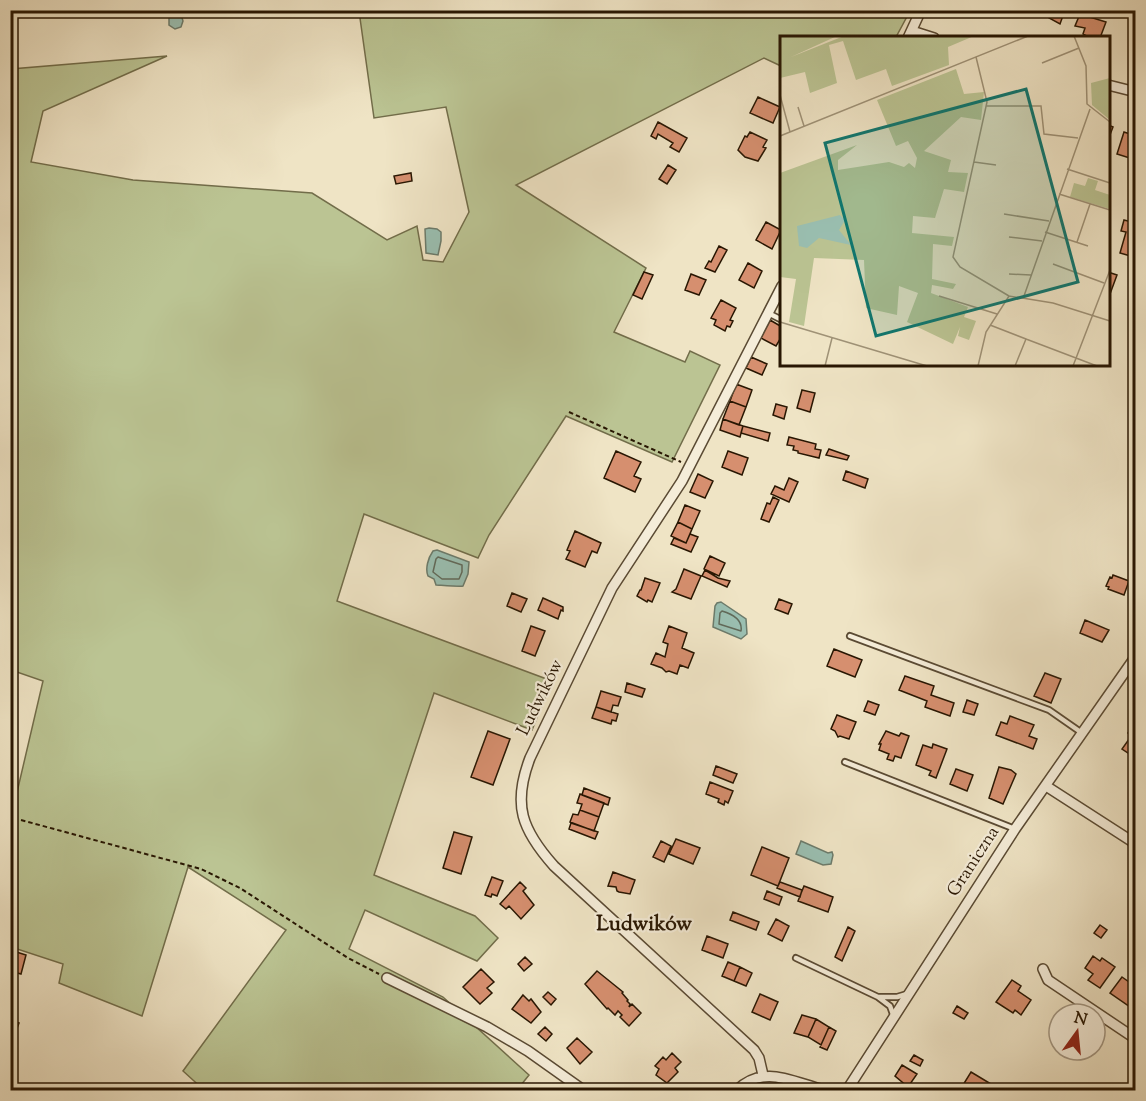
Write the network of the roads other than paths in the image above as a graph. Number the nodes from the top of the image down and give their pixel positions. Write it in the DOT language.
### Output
graph roads {
  1 [pos="921,10"];
  2 [pos="910,34"];
  3 [pos="1110,86"];
  4 [pos="1136,92"];
  5 [pos="780,289"];
  6 [pos="768,313"];
  7 [pos="780,319"];
  8 [pos="850,636"];
  9 [pos="1136,656"];
  10 [pos="1083,733"];
  11 [pos="845,762"];
  12 [pos="1046,786"];
  13 [pos="1015,829"];
  14 [pos="1136,844"];
  15 [pos="796,958"];
  16 [pos="1044,969"];
  17 [pos="387,978"];
  18 [pos="909,994"];
  19 [pos="878,997"];
  20 [pos="894,1017"];
  21 [pos="1136,1039"];
  22 [pos="763,1076"];
  23 [pos="583,1090"];
  24 [pos="737,1090"];
  25 [pos="824,1090"];
  26 [pos="847,1090"];
  1 -- 2 [label="street"];
  3 -- 4 [label="street"];
  5 -- 6 [label="street, Ludwików"];
  6 -- 7 [label="lane"];
  6 -- 22 [label="street, Ludwików"];
  8 -- 10 [label="lane"];
  9 -- 10 [label="street, Graniczna"];
  10 -- 12 [label="street, Graniczna"];
  11 -- 13 [label="lane"];
  12 -- 13 [label="street, Graniczna"];
  12 -- 14 [label="street"];
  13 -- 18 [label="street, Graniczna"];
  15 -- 19 [label="lane"];
  16 -- 21 [label="street"];
  17 -- 23 [label="street"];
  18 -- 19 [label="lane"];
  18 -- 20 [label="street, Graniczna"];
  19 -- 20 [label="lane"];
  20 -- 26 [label="street, Graniczna"];
  22 -- 24 [label="street"];
  22 -- 25 [label="street"];
}
